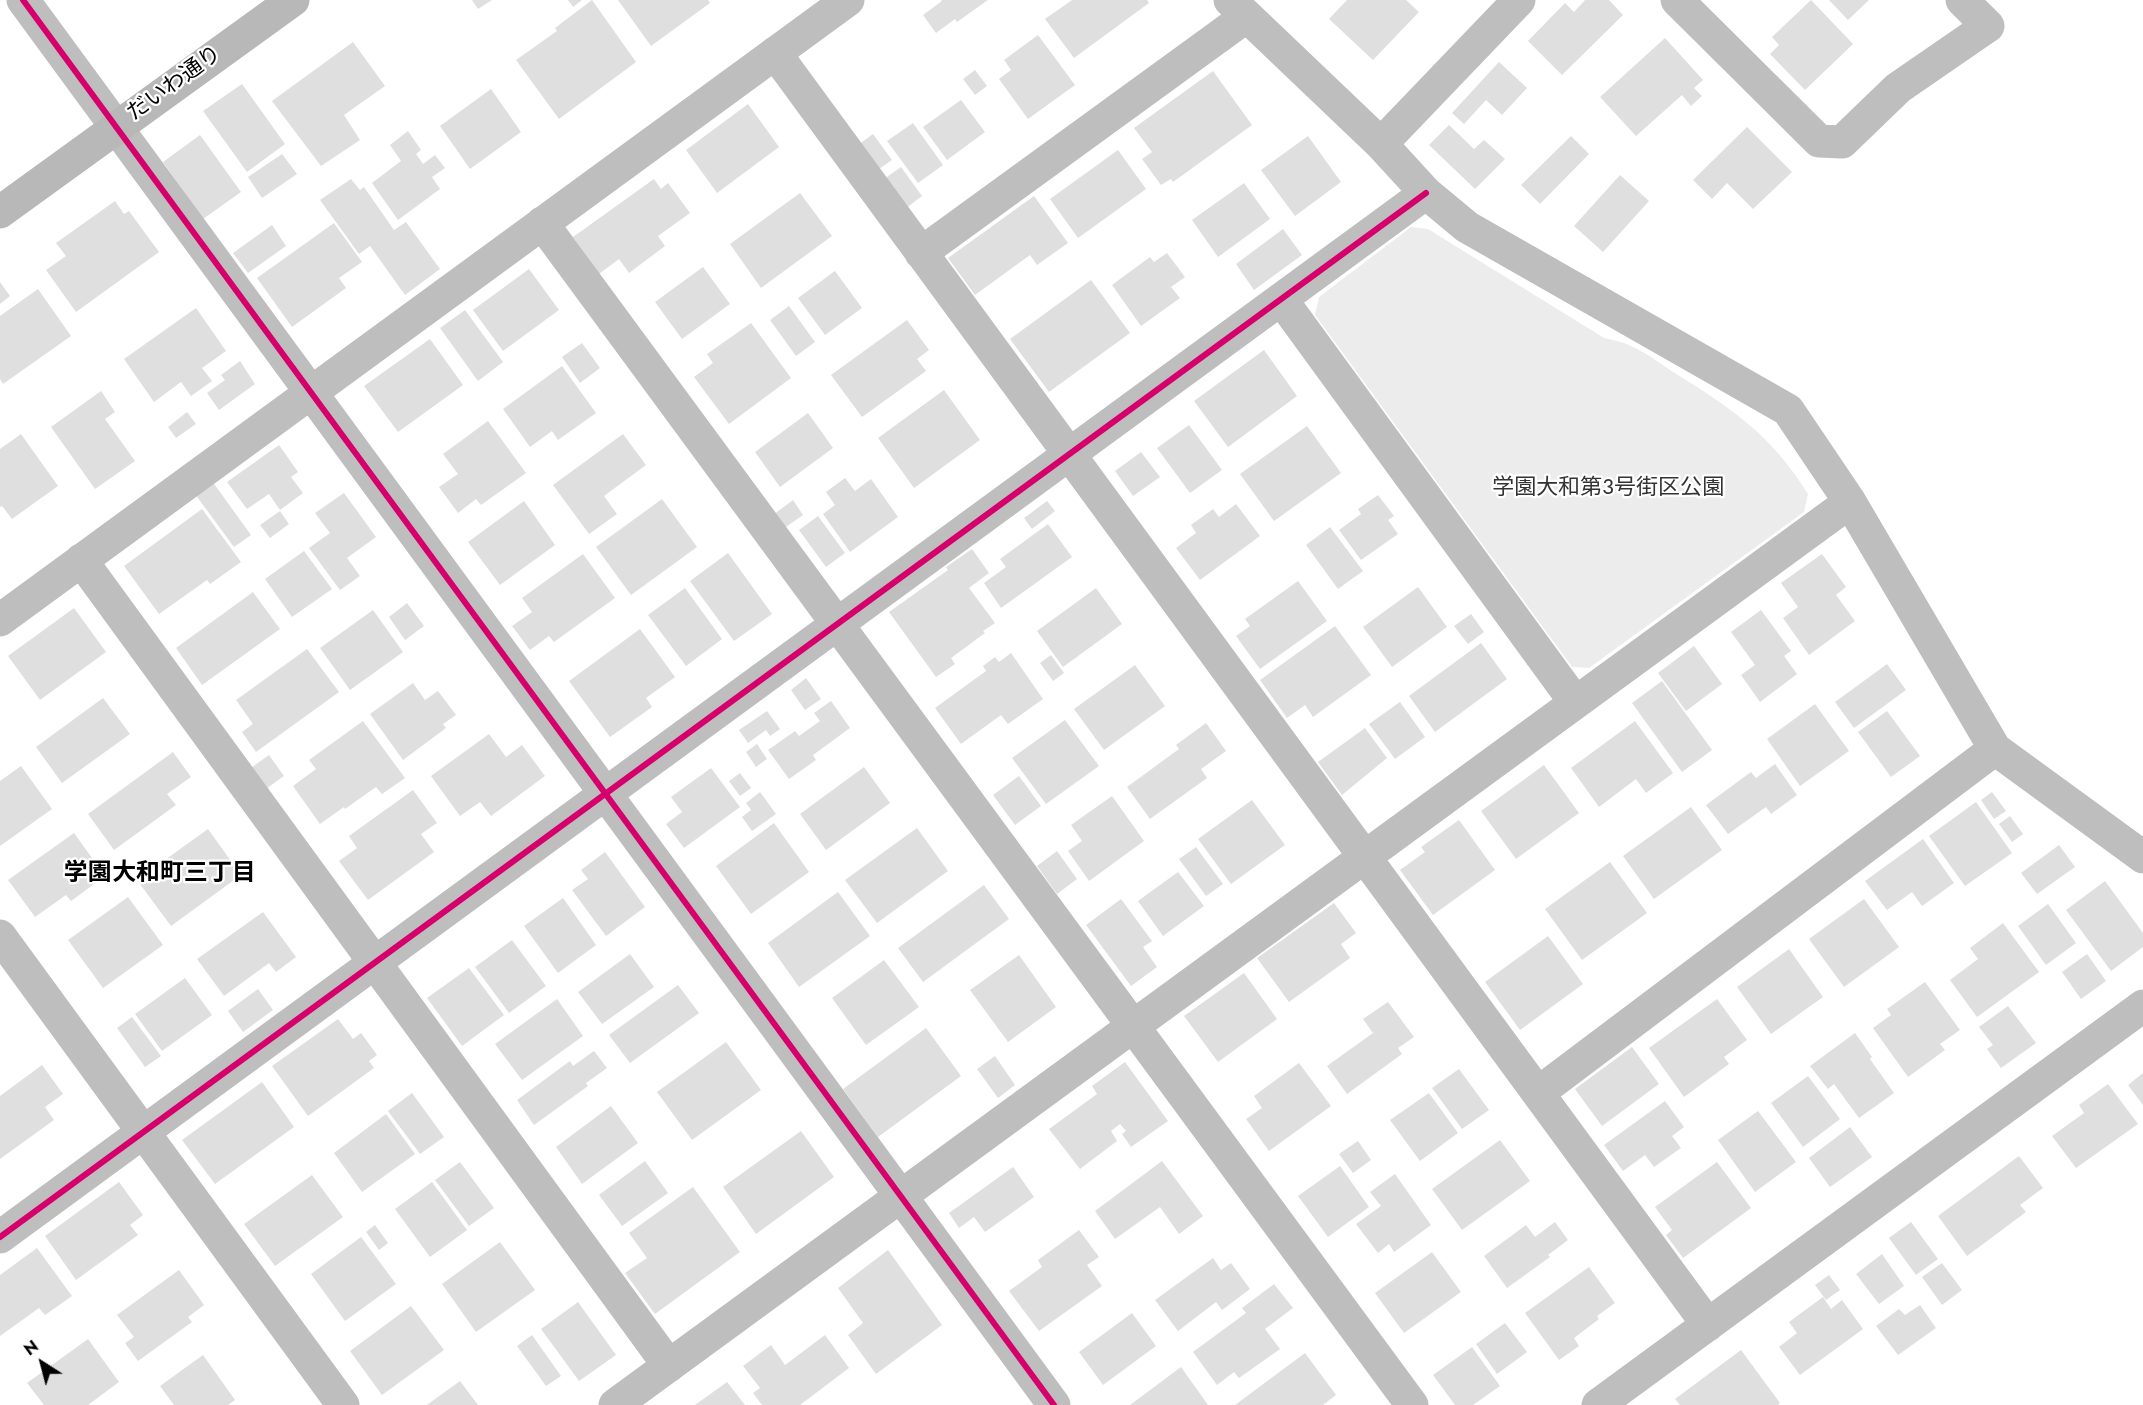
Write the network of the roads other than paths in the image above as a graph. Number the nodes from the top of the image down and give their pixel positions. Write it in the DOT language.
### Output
graph roads {
  1 [pos="23,0"];
  2 [pos="293,0"];
  3 [pos="848,0"];
  4 [pos="1519,0"];
  5 [pos="1677,0"];
  6 [pos="1962,0"];
  7 [pos="1238,8"];
  8 [pos="775,53"];
  9 [pos="117,127"];
  10 [pos="1381,144"];
  11 [pos="1426,193"];
  12 [pos="0,212"];
  13 [pos="542,223"];
  14 [pos="921,253"];
  15 [pos="1281,299"];
  16 [pos="311,393"];
  17 [pos="1069,454"];
  18 [pos="1850,502"];
  19 [pos="81,560"];
  20 [pos="0,620"];
  21 [pos="837,624"];
  22 [pos="1575,702"];
  23 [pos="1995,748"];
  24 [pos="605,794"];
  25 [pos="1364,857"];
  26 [pos="2143,857"];
  27 [pos="0,936"];
  28 [pos="374,963"];
  29 [pos="2143,1006"];
  30 [pos="1133,1026"];
  31 [pos="1538,1093"];
  32 [pos="143,1132"];
  33 [pos="900,1196"];
  34 [pos="0,1237"];
  35 [pos="1708,1325"];
  36 [pos="669,1366"];
  37 [pos="343,1405"];
  38 [pos="615,1405"];
  39 [pos="1054,1405"];
  40 [pos="1412,1405"];
  41 [pos="1598,1405"];
  1 -- 9 [label="street"];
  2 -- 9 [label="street, だいわ通り"];
  3 -- 8 [label="street"];
  4 -- 10 [label="street"];
  5 -- 6 [label="street"];
  7 -- 10 [label="street"];
  7 -- 14 [label="street"];
  8 -- 13 [label="street"];
  8 -- 14 [label="street"];
  9 -- 12 [label="street, だいわ通り"];
  9 -- 16 [label="street"];
  10 -- 11 [label="street"];
  11 -- 15 [label="street"];
  11 -- 18 [label="street"];
  13 -- 16 [label="street"];
  13 -- 21 [label="street"];
  14 -- 17 [label="street"];
  15 -- 17 [label="street"];
  15 -- 22 [label="street"];
  16 -- 19 [label="street"];
  16 -- 24 [label="street"];
  17 -- 21 [label="street"];
  17 -- 25 [label="street"];
  18 -- 22 [label="street"];
  18 -- 23 [label="street"];
  19 -- 20 [label="street"];
  19 -- 28 [label="street"];
  21 -- 24 [label="street"];
  21 -- 30 [label="street"];
  22 -- 25 [label="street"];
  23 -- 26 [label="street"];
  23 -- 31 [label="street"];
  24 -- 28 [label="street"];
  24 -- 33 [label="street"];
  25 -- 30 [label="street"];
  25 -- 31 [label="street"];
  27 -- 32 [label="street"];
  28 -- 32 [label="street"];
  28 -- 36 [label="street"];
  29 -- 35 [label="street"];
  30 -- 33 [label="street"];
  30 -- 40 [label="street"];
  31 -- 35 [label="street"];
  32 -- 34 [label="street"];
  32 -- 37 [label="street"];
  33 -- 36 [label="street"];
  33 -- 39 [label="street"];
  35 -- 41 [label="street"];
  36 -- 38 [label="street"];
}
